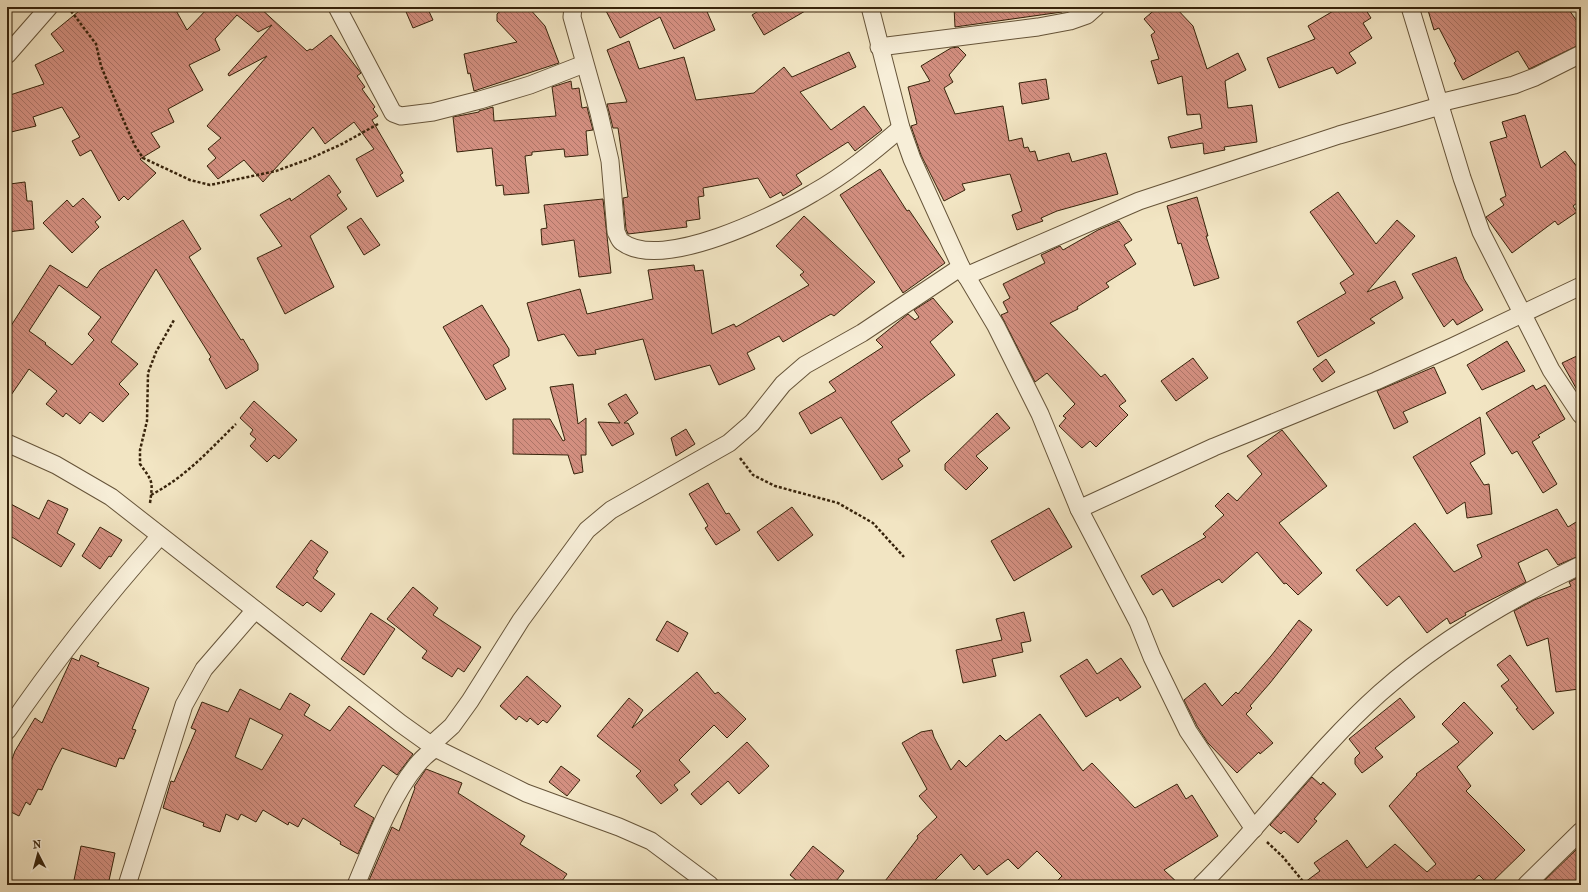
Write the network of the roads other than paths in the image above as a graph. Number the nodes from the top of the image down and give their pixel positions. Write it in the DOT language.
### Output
graph roads {
  1 [pos="49,7"];
  2 [pos="337,7"];
  3 [pos="573,7"];
  4 [pos="870,7"];
  5 [pos="1096,7"];
  6 [pos="1410,7"];
  7 [pos="879,47"];
  8 [pos="1581,54"];
  9 [pos="7,55"];
  10 [pos="584,64"];
  11 [pos="1439,105"];
  12 [pos="901,128"];
  13 [pos="963,271"];
  14 [pos="1581,286"];
  15 [pos="1523,315"];
  16 [pos="1581,415"];
  17 [pos="7,443"];
  18 [pos="1079,509"];
  19 [pos="160,536"];
  20 [pos="1581,565"];
  21 [pos="255,610"];
  22 [pos="7,731"];
  23 [pos="433,746"];
  24 [pos="1254,829"];
  25 [pos="1581,831"];
  26 [pos="127,885"];
  27 [pos="356,885"];
  28 [pos="710,885"];
  29 [pos="1201,885"];
  30 [pos="1526,885"];
  1 -- 9 [label="street"];
  2 -- 10 [label="street"];
  3 -- 10 [label="street"];
  4 -- 7 [label="street"];
  5 -- 7 [label="street"];
  6 -- 11 [label="street"];
  7 -- 12 [label="street"];
  8 -- 11 [label="street"];
  10 -- 12 [label="street"];
  11 -- 13 [label="street"];
  11 -- 15 [label="street"];
  12 -- 13 [label="street"];
  13 -- 18 [label="street"];
  13 -- 23 [label="street"];
  14 -- 15 [label="street"];
  15 -- 16 [label="street"];
  15 -- 18 [label="street"];
  17 -- 19 [label="street"];
  18 -- 24 [label="street"];
  19 -- 21 [label="street"];
  19 -- 22 [label="street"];
  20 -- 24 [label="street"];
  21 -- 23 [label="street"];
  21 -- 26 [label="street"];
  23 -- 27 [label="street"];
  23 -- 28 [label="street"];
  24 -- 29 [label="street"];
  25 -- 30 [label="street"];
}
